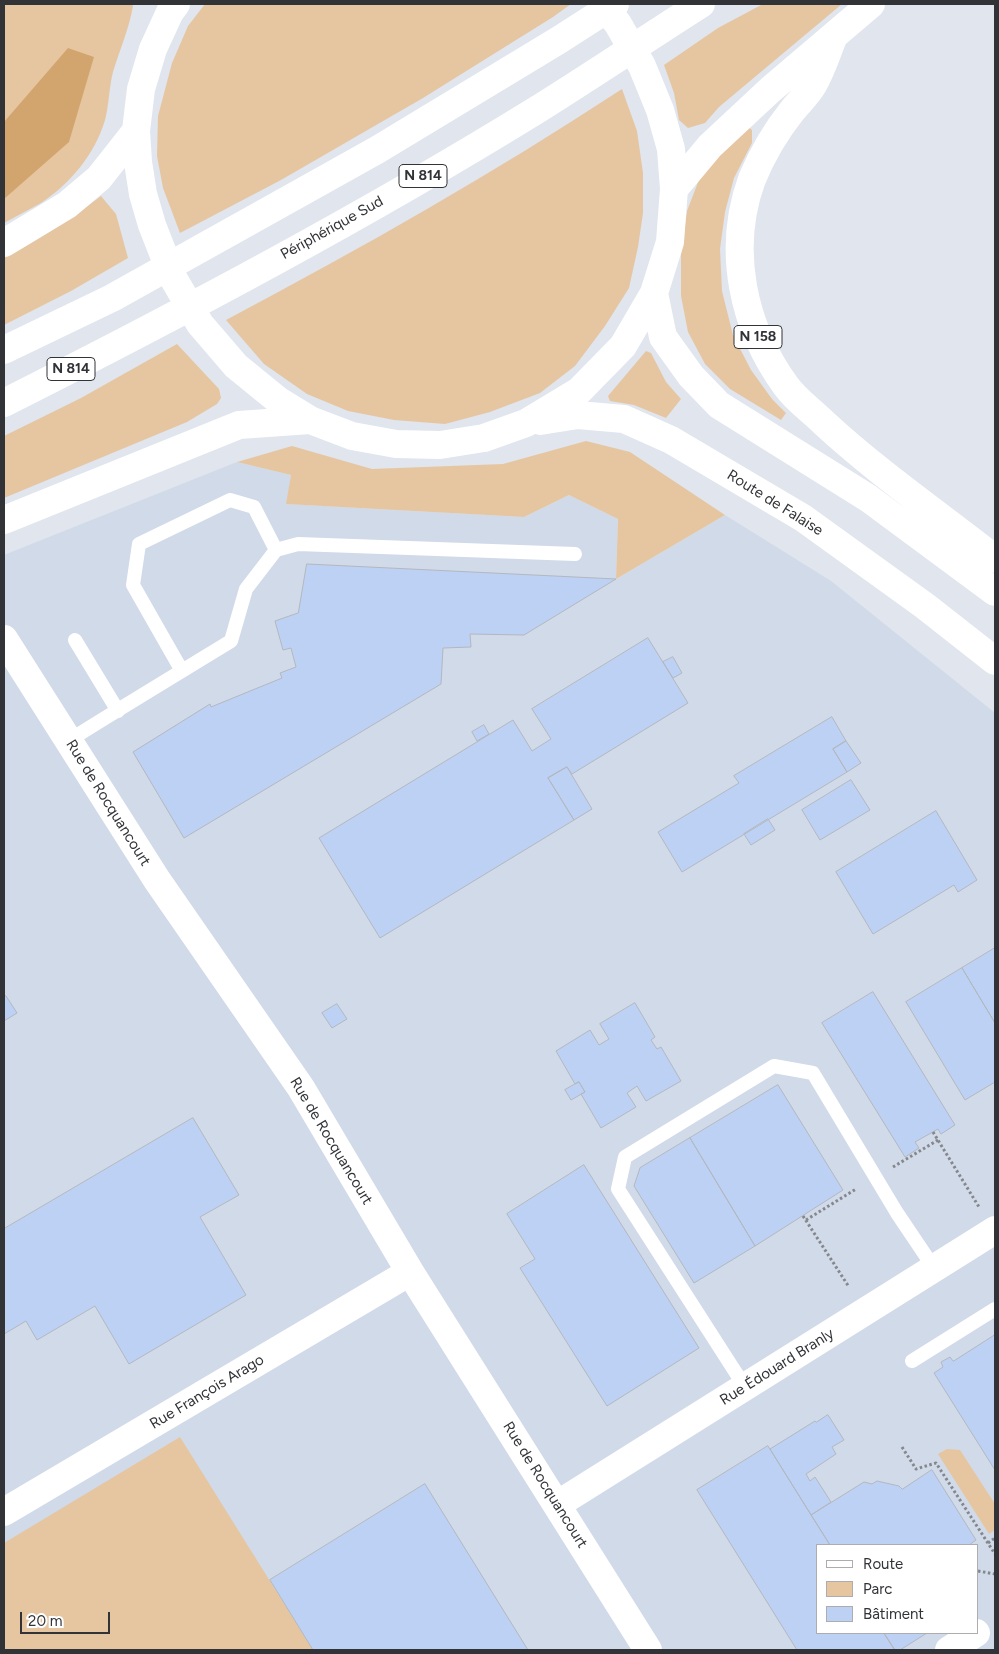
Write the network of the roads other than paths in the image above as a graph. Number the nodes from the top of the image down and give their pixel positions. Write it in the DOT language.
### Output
graph roads {
  1 [pos="176,4"];
  2 [pos="602,4"];
  3 [pos="615,4"];
  4 [pos="702,4"];
  5 [pos="871,4"];
  6 [pos="834,36"];
  7 [pos="136,130"];
  8 [pos="674,190"];
  9 [pos="4,243"];
  10 [pos="654,293"];
  11 [pos="4,350"];
  12 [pos="4,403"];
  13 [pos="310,420"];
  14 [pos="526,424"];
  15 [pos="4,520"];
  16 [pos="276,550"];
  17 [pos="576,554"];
  18 [pos="995,559"];
  19 [pos="995,592"];
  20 [pos="4,639"];
  21 [pos="75,640"];
  22 [pos="995,661"];
  23 [pos="182,671"];
  24 [pos="118,711"];
  25 [pos="68,741"];
  26 [pos="988,1220"];
  27 [pos="934,1268"];
  28 [pos="410,1272"];
  29 [pos="995,1309"];
  30 [pos="912,1361"];
  31 [pos="745,1387"];
  32 [pos="558,1504"];
  33 [pos="4,1512"];
  34 [pos="995,1621"];
  35 [pos="979,1631"];
  36 [pos="974,1634"];
  37 [pos="648,1650"];
  38 [pos="949,1650"];
  1 -- 7 [label="main road"];
  2 -- 8 [label="main road"];
  3 -- 11 [label="main road"];
  4 -- 12 [label="main road, Périphérique Sud / N 814"];
  5 -- 6 [label="main road"];
  6 -- 8 [label="main road"];
  6 -- 18 [label="main road, N 158"];
  7 -- 9 [label="main road"];
  7 -- 13 [label="main road"];
  8 -- 10 [label="main road"];
  10 -- 14 [label="main road"];
  10 -- 19 [label="main road"];
  13 -- 14 [label="main road"];
  13 -- 15 [label="main road"];
  14 -- 22 [label="main road, Route de Falaise"];
  16 -- 17 [label="lane"];
  16 -- 23 [label="lane"];
  16 -- 23 [label="lane"];
  20 -- 25 [label="main road, Rue de Rocquancourt"];
  21 -- 24 [label="lane"];
  23 -- 24 [label="lane"];
  24 -- 25 [label="lane"];
  25 -- 28 [label="main road, Rue de Rocquancourt"];
  26 -- 27 [label="main road, Rue Édouard Branly"];
  27 -- 31 [label="main road, Rue Édouard Branly"];
  27 -- 31 [label="lane"];
  28 -- 32 [label="main road, Rue de Rocquancourt"];
  28 -- 33 [label="main road, Rue François Arago"];
  29 -- 30 [label="lane"];
  31 -- 32 [label="main road, Rue Édouard Branly"];
  32 -- 37 [label="main road, Rue de Rocquancourt"];
  34 -- 35 [label="main road"];
  36 -- 38 [label="main road"];
}
